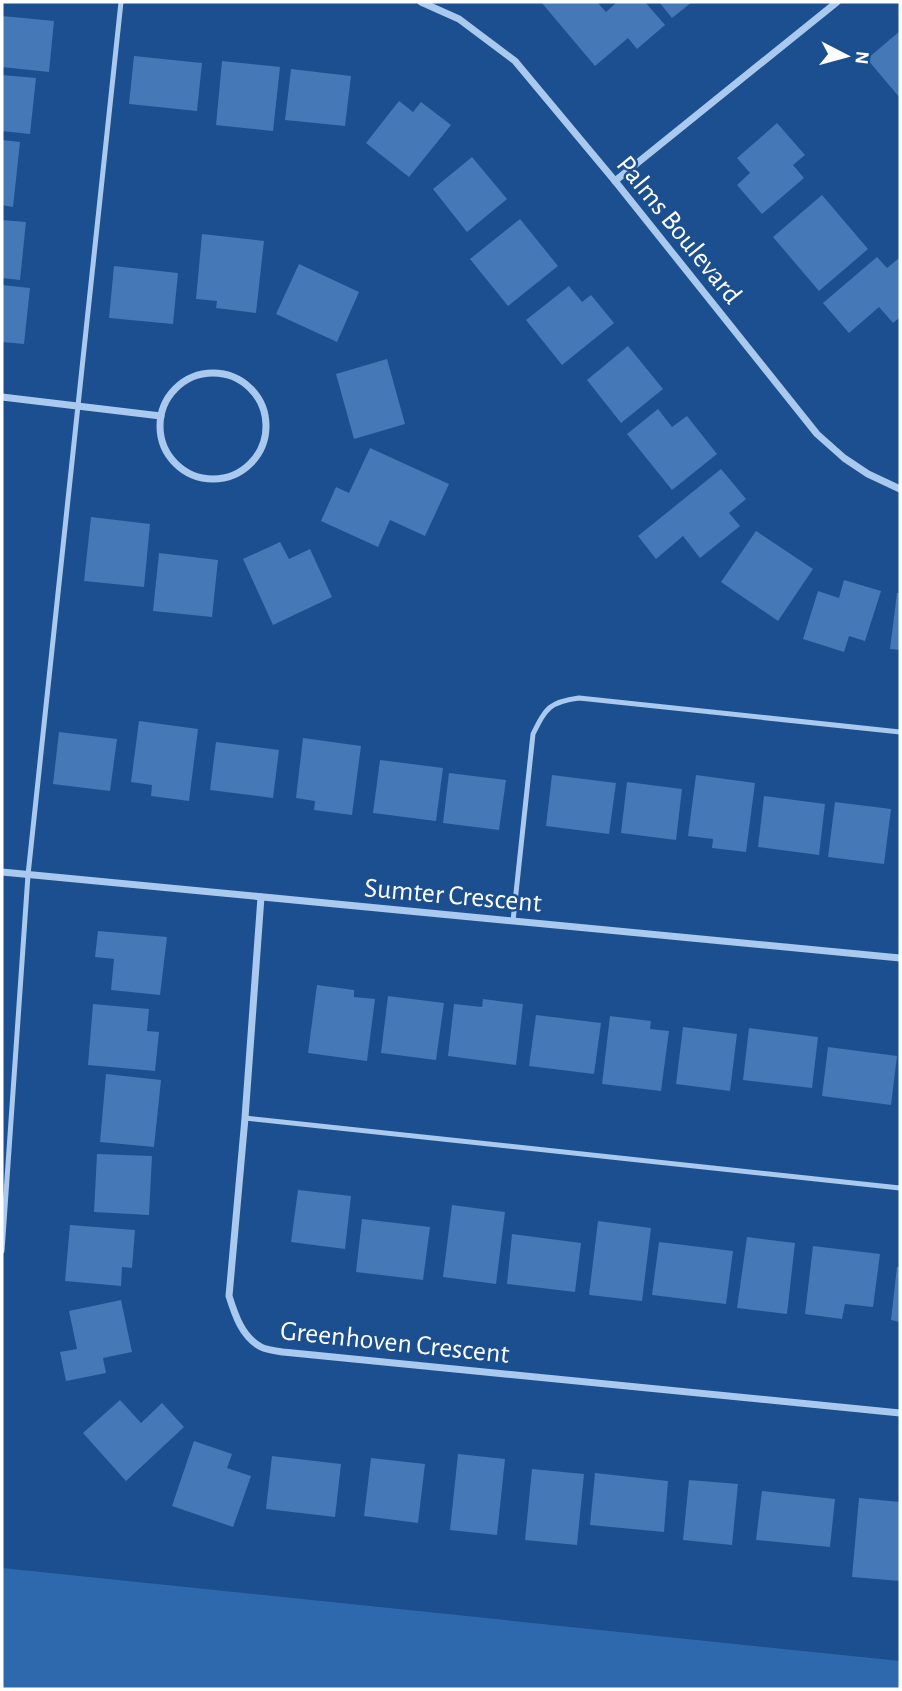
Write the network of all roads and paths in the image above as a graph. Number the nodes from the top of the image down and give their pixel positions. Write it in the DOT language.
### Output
graph roads {
  1 [pos="121,2"];
  2 [pos="421,2"];
  3 [pos="837,2"];
  4 [pos="615,181"];
  5 [pos="2,397"];
  6 [pos="79,406"];
  7 [pos="160,416"];
  8 [pos="900,489"];
  9 [pos="900,732"];
  10 [pos="2,872"];
  11 [pos="28,875"];
  12 [pos="261,897"];
  13 [pos="513,921"];
  14 [pos="900,958"];
  15 [pos="245,1118"];
  16 [pos="900,1188"];
  17 [pos="2,1251"];
  18 [pos="900,1413"];
  1 -- 6 [label="lane"];
  2 -- 4 [label="street, Palms Boulevard"];
  3 -- 4 [label="street"];
  4 -- 8 [label="street, Palms Boulevard"];
  5 -- 6 [label="street"];
  6 -- 7 [label="street"];
  6 -- 11 [label="lane"];
  7 -- 7 [label="street"];
  9 -- 13 [label="lane"];
  10 -- 11 [label="street, Sumter Crescent"];
  11 -- 12 [label="street, Sumter Crescent"];
  11 -- 17 [label="lane"];
  12 -- 13 [label="street, Sumter Crescent"];
  12 -- 15 [label="street, Greenhoven Crescent"];
  13 -- 14 [label="street, Sumter Crescent"];
  15 -- 16 [label="lane"];
  15 -- 18 [label="street, Greenhoven Crescent"];
}
